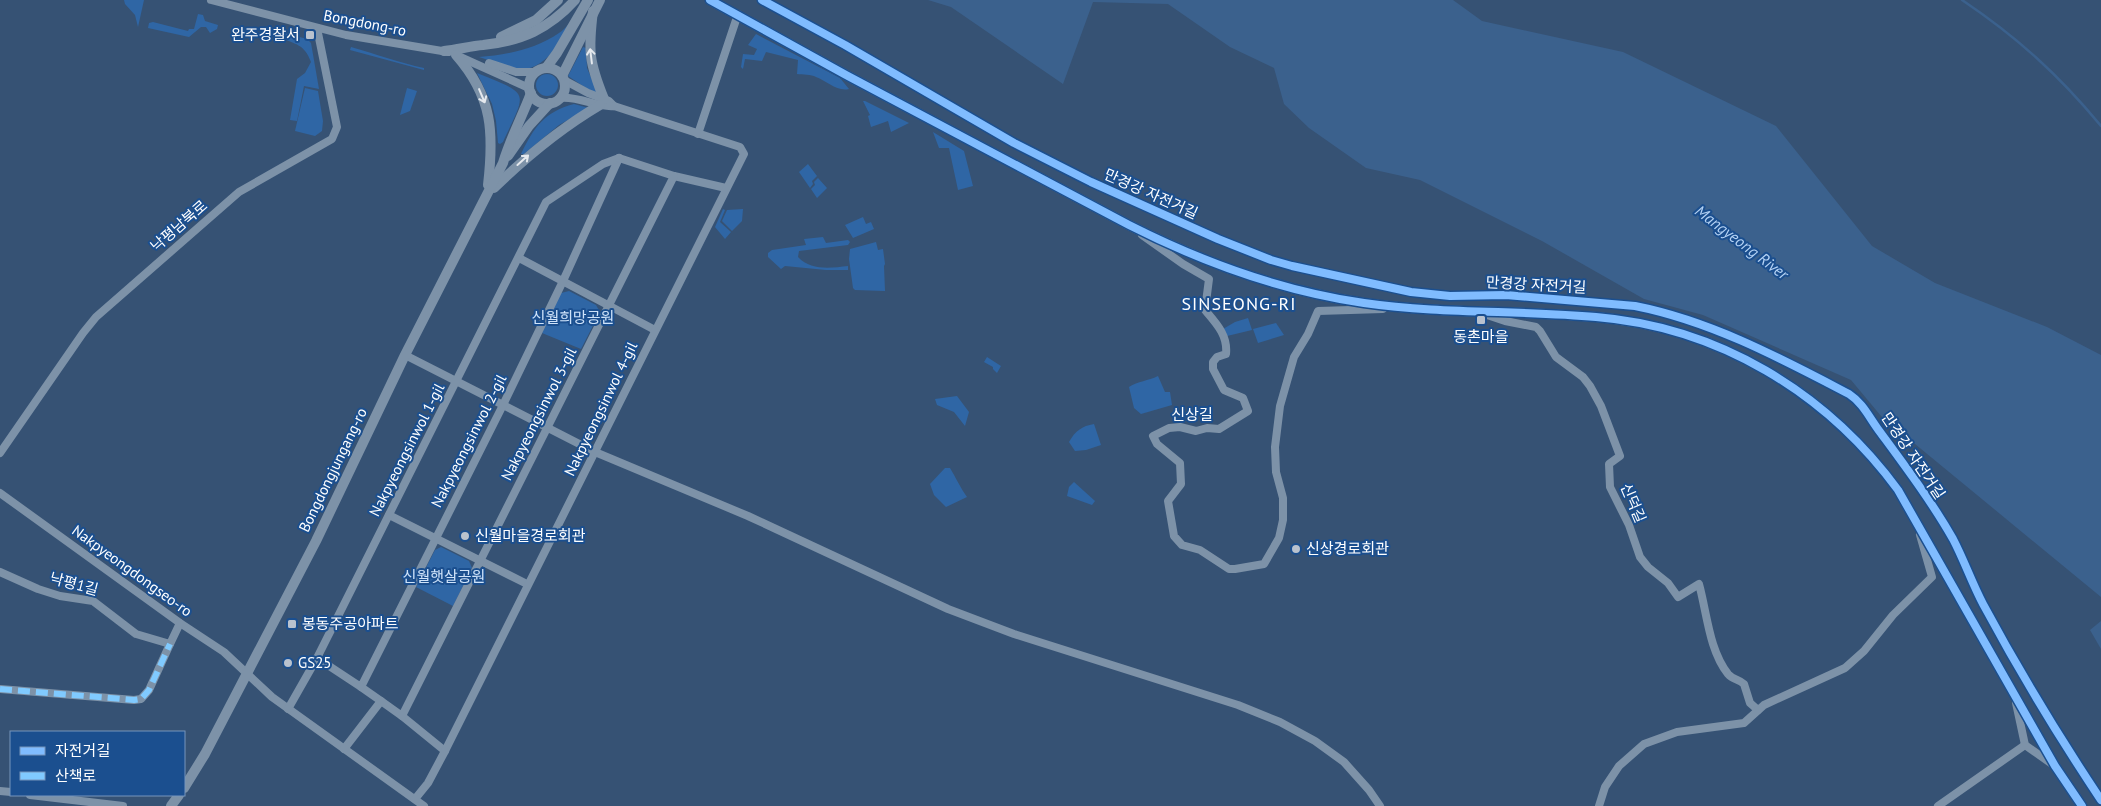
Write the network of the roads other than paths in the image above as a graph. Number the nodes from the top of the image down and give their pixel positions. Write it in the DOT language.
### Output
graph roads {
  1 [pos="211,0"];
  2 [pos="558,0"];
  3 [pos="575,0"];
  4 [pos="588,0"];
  5 [pos="600,0"];
  6 [pos="710,0"];
  7 [pos="594,12"];
  8 [pos="738,14"];
  9 [pos="317,28"];
  10 [pos="482,45"];
  11 [pos="444,51"];
  12 [pos="456,55"];
  13 [pos="546,68"];
  14 [pos="535,72"];
  15 [pos="563,78"];
  16 [pos="530,90"];
  17 [pos="560,98"];
  18 [pos="602,102"];
  19 [pos="550,103"];
  20 [pos="698,134"];
  21 [pos="619,158"];
  22 [pos="503,163"];
  23 [pos="674,176"];
  24 [pos="726,188"];
  25 [pos="488,194"];
  26 [pos="1129,225"];
  27 [pos="519,258"];
  28 [pos="563,281"];
  29 [pos="608,305"];
  30 [pos="1415,308"];
  31 [pos="1477,312"];
  32 [pos="655,330"];
  33 [pos="405,355"];
  34 [pos="457,382"];
  35 [pos="503,405"];
  36 [pos="547,428"];
  37 [pos="595,452"];
  38 [pos="0,453"];
  39 [pos="0,493"];
  40 [pos="388,516"];
  41 [pos="1917,523"];
  42 [pos="435,538"];
  43 [pos="480,561"];
  44 [pos="0,572"];
  45 [pos="528,584"];
  46 [pos="180,623"];
  47 [pos="170,644"];
  48 [pos="318,658"];
  49 [pos="248,673"];
  50 [pos="361,687"];
  51 [pos="0,689"];
  52 [pos="2015,696"];
  53 [pos="381,701"];
  54 [pos="288,709"];
  55 [pos="1758,710"];
  56 [pos="402,716"];
  57 [pos="2025,745"];
  58 [pos="344,749"];
  59 [pos="445,751"];
  60 [pos="2055,766"];
  61 [pos="185,786"];
  62 [pos="38,796"];
  63 [pos="415,799"];
  64 [pos="123,806"];
  65 [pos="424,806"];
  66 [pos="1380,806"];
  67 [pos="1599,806"];
  68 [pos="1938,806"];
  69 [pos="2082,806"];
  1 -- 9 [label="street, Bongdong-ro"];
  2 -- 10 [label="street"];
  3 -- 10 [label="street"];
  4 -- 13 [label="street"];
  5 -- 7 [label="street"];
  6 -- 8 [label="street"];
  7 -- 15 [label="street"];
  18 -- 7 [label="street, one-way"];
  8 -- 20 [label="street"];
  8 -- 26 [label="street"];
  9 -- 11 [label="street, Bongdong-ro"];
  9 -- 38 [label="street, 낙평남북로"];
  10 -- 11 [label="street"];
  11 -- 12 [label="street, Bongdong-ro"];
  12 -- 14 [label="street, Bongdong-ro"];
  12 -- 16 [label="street, Bongdong-ro"];
  12 -- 25 [label="street, one-way"];
  13 -- 14 [label="street"];
  13 -- 15 [label="street"];
  14 -- 16 [label="street, Bongdongjungang-ro"];
  15 -- 17 [label="street"];
  15 -- 18 [label="street, Nakpyeongsinwol 4-gil"];
  16 -- 19 [label="street"];
  16 -- 22 [label="street, Bongdongjungang-ro"];
  17 -- 18 [label="street, Nakpyeongsinwol 4-gil"];
  17 -- 19 [label="street, Bongdongjungang-ro"];
  18 -- 20 [label="street, Nakpyeongsinwol 4-gil"];
  25 -- 18 [label="street, one-way"];
  19 -- 22 [label="street, Bongdongjungang-ro"];
  20 -- 24 [label="street, Nakpyeongsinwol 4-gil"];
  21 -- 23 [label="street"];
  21 -- 27 [label="street, Nakpyeongsinwol 1-gil"];
  21 -- 28 [label="street, Nakpyeongsinwol 2-gil"];
  22 -- 25 [label="street, Bongdongjungang-ro"];
  23 -- 24 [label="street"];
  23 -- 29 [label="street, Nakpyeongsinwol 3-gil"];
  24 -- 32 [label="street, Nakpyeongsinwol 4-gil"];
  25 -- 33 [label="street, Bongdongjungang-ro"];
  26 -- 30 [label="street"];
  26 -- 30 [label="street, 신상길"];
  27 -- 28 [label="street"];
  27 -- 34 [label="street, Nakpyeongsinwol 1-gil"];
  28 -- 29 [label="street"];
  28 -- 35 [label="street, Nakpyeongsinwol 2-gil"];
  29 -- 32 [label="street"];
  29 -- 36 [label="street, Nakpyeongsinwol 3-gil"];
  30 -- 31 [label="street"];
  31 -- 41 [label="street"];
  31 -- 55 [label="street, 신덕길"];
  32 -- 37 [label="street, Nakpyeongsinwol 4-gil"];
  33 -- 34 [label="street"];
  33 -- 49 [label="street, Bongdongjungang-ro"];
  34 -- 35 [label="street"];
  34 -- 40 [label="street, Nakpyeongsinwol 1-gil"];
  35 -- 36 [label="street"];
  35 -- 42 [label="street, Nakpyeongsinwol 2-gil"];
  36 -- 37 [label="street"];
  36 -- 43 [label="street, Nakpyeongsinwol 3-gil"];
  37 -- 45 [label="street, Nakpyeongsinwol 4-gil"];
  37 -- 66 [label="street"];
  39 -- 46 [label="street, Nakpyeongdongseo-ro"];
  40 -- 42 [label="street"];
  40 -- 48 [label="street, Nakpyeongsinwol 1-gil"];
  41 -- 52 [label="street"];
  41 -- 55 [label="street"];
  42 -- 43 [label="street"];
  42 -- 50 [label="street, Nakpyeongsinwol 2-gil"];
  43 -- 45 [label="street"];
  43 -- 56 [label="street, Nakpyeongsinwol 3-gil"];
  44 -- 47 [label="street, 낙평1길"];
  45 -- 59 [label="street, Nakpyeongsinwol 4-gil"];
  46 -- 47 [label="street"];
  46 -- 49 [label="street, Nakpyeongdongseo-ro"];
  47 -- 51 [label="street"];
  48 -- 50 [label="street"];
  48 -- 54 [label="street, Nakpyeongsinwol 1-gil"];
  49 -- 54 [label="street, Nakpyeongdongseo-ro"];
  49 -- 61 [label="street, Bongdongjungang-ro"];
  50 -- 53 [label="street"];
  52 -- 57 [label="street"];
  52 -- 60 [label="street"];
  53 -- 56 [label="street"];
  53 -- 58 [label="street"];
  54 -- 58 [label="street, Nakpyeongdongseo-ro"];
  55 -- 67 [label="street"];
  56 -- 59 [label="street"];
  57 -- 60 [label="street"];
  57 -- 68 [label="street"];
  58 -- 63 [label="street, Nakpyeongdongseo-ro"];
  59 -- 63 [label="street, Nakpyeongsinwol 4-gil"];
  60 -- 69 [label="street"];
  62 -- 64 [label="street"];
  63 -- 65 [label="street, Nakpyeongdongseo-ro"];
}
